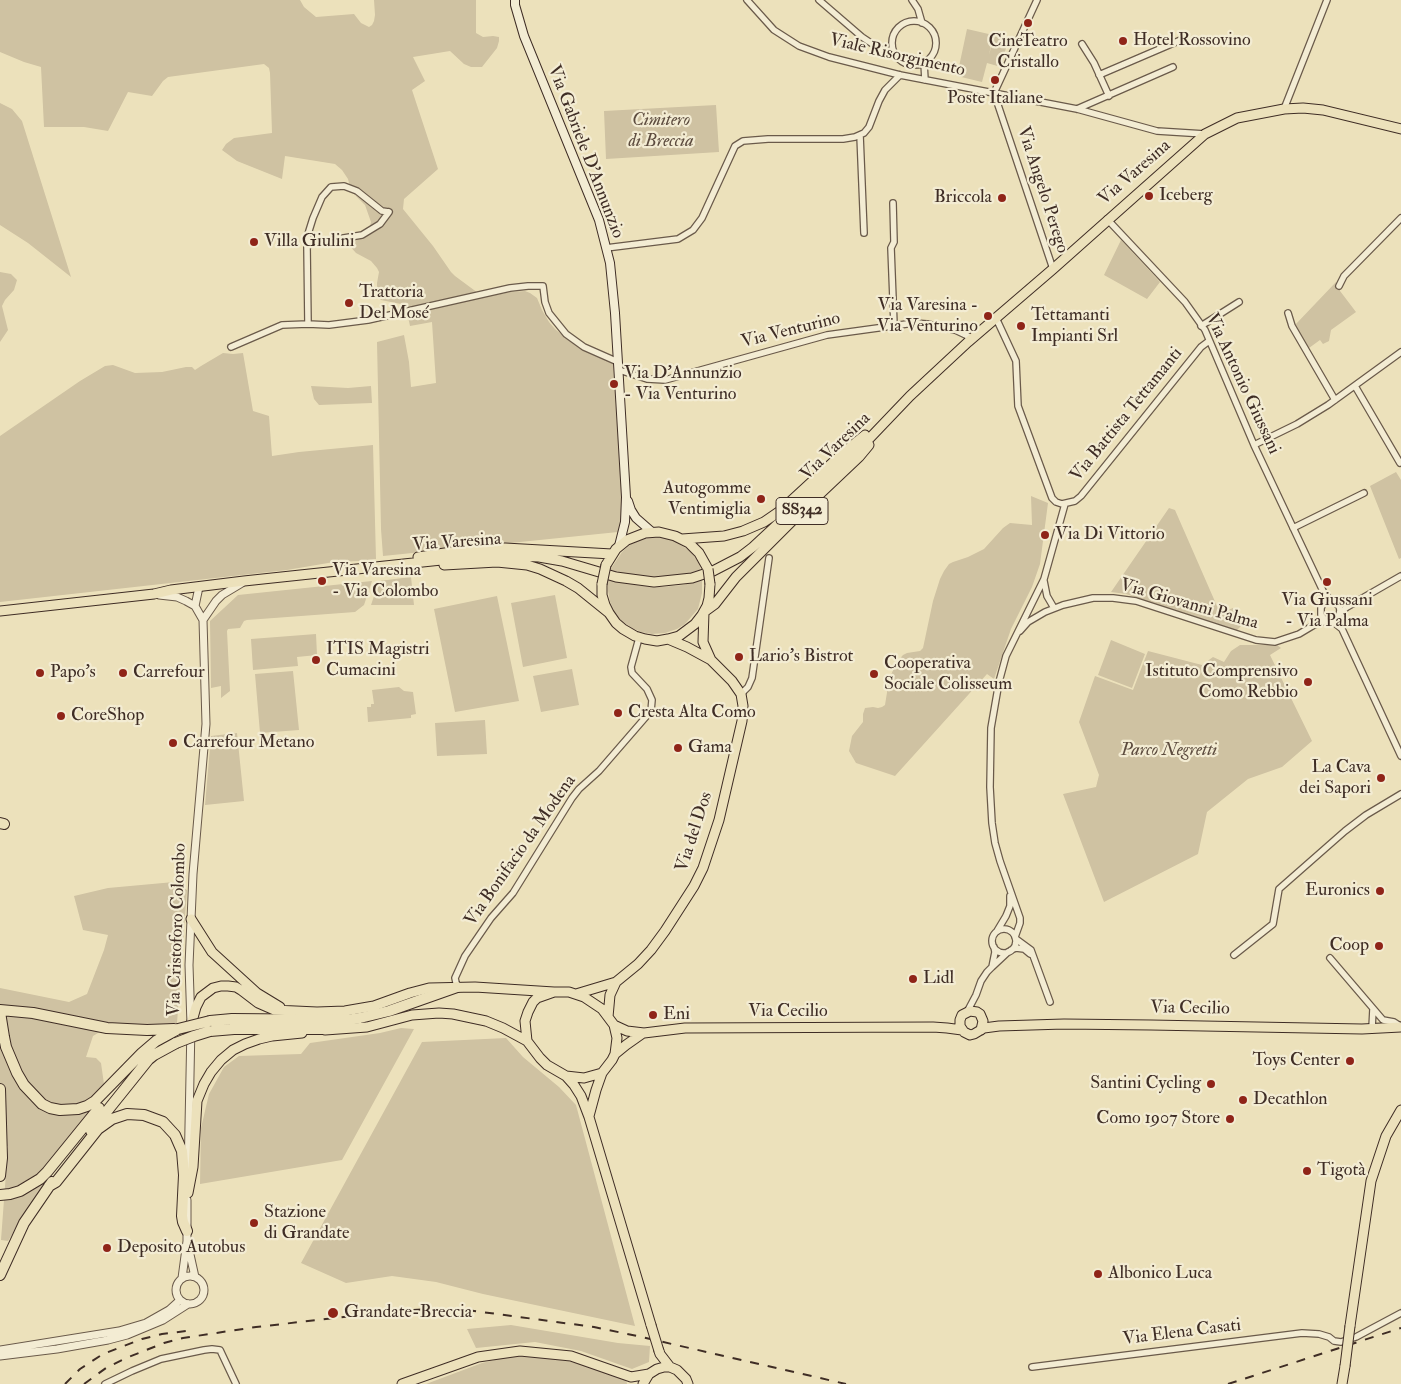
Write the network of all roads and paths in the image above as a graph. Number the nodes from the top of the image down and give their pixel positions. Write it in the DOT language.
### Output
graph roads {
  1 [pos="515,0"];
  2 [pos="746,0"];
  3 [pos="819,0"];
  4 [pos="912,0"];
  5 [pos="1037,0"];
  6 [pos="1327,0"];
  7 [pos="922,23"];
  8 [pos="1183,39"];
  9 [pos="1082,44"];
  10 [pos="893,51"];
  11 [pos="924,63"];
  12 [pos="1173,67"];
  13 [pos="900,75"];
  14 [pos="1099,75"];
  15 [pos="925,80"];
  16 [pos="994,93"];
  17 [pos="1109,96"];
  18 [pos="1077,109"];
  19 [pos="1284,109"];
  20 [pos="1401,128"];
  21 [pos="1205,134"];
  22 [pos="860,135"];
  23 [pos="893,203"];
  24 [pos="1401,218"];
  25 [pos="1107,219"];
  26 [pos="864,233"];
  27 [pos="307,246"];
  28 [pos="606,248"];
  29 [pos="1053,269"];
  30 [pos="1339,286"];
  31 [pos="1239,302"];
  32 [pos="1288,313"];
  33 [pos="996,318"];
  34 [pos="308,324"];
  35 [pos="894,325"];
  36 [pos="1201,326"];
  37 [pos="972,338"];
  38 [pos="1209,341"];
  39 [pos="231,347"];
  40 [pos="1401,352"];
  41 [pos="618,366"];
  42 [pos="1355,386"];
  43 [pos="1335,400"];
  44 [pos="899,408"];
  45 [pos="1254,445"];
  46 [pos="1400,463"];
  47 [pos="1364,493"];
  48 [pos="626,497"];
  49 [pos="1065,504"];
  50 [pos="1293,528"];
  51 [pos="652,532"];
  52 [pos="682,539"];
  53 [pos="619,546"];
  54 [pos="612,554"];
  55 [pos="769,558"];
  56 [pos="384,566"];
  57 [pos="1401,576"];
  58 [pos="1044,579"];
  59 [pos="244,582"];
  60 [pos="198,587"];
  61 [pos="1323,591"];
  62 [pos="154,594"];
  63 [pos="1331,601"];
  64 [pos="1323,604"];
  65 [pos="195,606"];
  66 [pos="1054,608"];
  67 [pos="0,610"];
  68 [pos="704,612"];
  69 [pos="1340,612"];
  70 [pos="609,613"];
  71 [pos="1321,615"];
  72 [pos="204,620"];
  73 [pos="1329,621"];
  74 [pos="1314,624"];
  75 [pos="1342,629"];
  76 [pos="1015,637"];
  77 [pos="639,638"];
  78 [pos="668,639"];
  79 [pos="711,660"];
  80 [pos="741,694"];
  81 [pos="1401,756"];
  82 [pos="1401,794"];
  83 [pos="1010,891"];
  84 [pos="191,919"];
  85 [pos="997,932"];
  86 [pos="1016,938"];
  87 [pos="994,945"];
  88 [pos="1010,951"];
  89 [pos="1234,955"];
  90 [pos="1330,958"];
  91 [pos="1035,959"];
  92 [pos="992,967"];
  93 [pos="616,982"];
  94 [pos="457,987"];
  95 [pos="554,992"];
  96 [pos="576,994"];
  97 [pos="976,995"];
  98 [pos="1050,1002"];
  99 [pos="1373,1009"];
  100 [pos="0,1011"];
  101 [pos="287,1011"];
  102 [pos="964,1014"];
  103 [pos="981,1016"];
  104 [pos="611,1021"];
  105 [pos="191,1025"];
  106 [pos="1015,1025"];
  107 [pos="210,1026"];
  108 [pos="933,1028"];
  109 [pos="1401,1028"];
  110 [pos="178,1029"];
  111 [pos="331,1029"];
  112 [pos="1368,1029"];
  113 [pos="962,1030"];
  114 [pos="981,1030"];
  115 [pos="644,1033"];
  116 [pos="528,1041"];
  117 [pos="615,1054"];
  118 [pos="148,1060"];
  119 [pos="602,1073"];
  120 [pos="566,1076"];
  121 [pos="0,1089"];
  122 [pos="1401,1110"];
  123 [pos="589,1116"];
  124 [pos="0,1176"];
  125 [pos="49,1186"];
  126 [pos="188,1193"];
  127 [pos="0,1195"];
  128 [pos="187,1236"];
  129 [pos="0,1275"];
  130 [pos="195,1277"];
  131 [pos="182,1278"];
  132 [pos="180,1300"];
  133 [pos="188,1304"];
  134 [pos="1401,1314"];
  135 [pos="0,1350"];
  136 [pos="659,1352"];
  137 [pos="0,1356"];
  138 [pos="670,1367"];
  139 [pos="1032,1367"];
  140 [pos="653,1371"];
  141 [pos="633,1381"];
  142 [pos="105,1384"];
  143 [pos="236,1384"];
  144 [pos="402,1384"];
  145 [pos="643,1384"];
  146 [pos="688,1384"];
  147 [pos="1342,1384"];
  1 -- 28 [label="main road, Via Gabriele D'Annunzio"];
  2 -- 13 [label="street, Viale Risorgimento"];
  3 -- 10 [label="street"];
  4 -- 7 [label="street"];
  5 -- 16 [label="street"];
  6 -- 19 [label="street"];
  7 -- 10 [label="street"];
  7 -- 11 [label="street"];
  8 -- 14 [label="street"];
  9 -- 14 [label="street"];
  10 -- 11 [label="street"];
  11 -- 15 [label="street"];
  12 -- 17 [label="street"];
  13 -- 15 [label="street, Viale Risorgimento"];
  13 -- 22 [label="street"];
  14 -- 17 [label="street"];
  15 -- 16 [label="street, Viale Risorgimento"];
  16 -- 18 [label="street, Viale Risorgimento"];
  16 -- 29 [label="street, Via Angelo Perego"];
  17 -- 18 [label="street"];
  18 -- 21 [label="street, Viale Risorgimento"];
  19 -- 20 [label="main road, Via Varesina"];
  19 -- 21 [label="main road, Via Varesina"];
  21 -- 25 [label="main road, Via Varesina"];
  22 -- 26 [label="street"];
  22 -- 28 [label="street"];
  23 -- 35 [label="street"];
  24 -- 30 [label="street"];
  25 -- 29 [label="main road, Via Varesina"];
  25 -- 36 [label="street, Via Antonio Giussani"];
  27 -- 27 [label="street"];
  27 -- 34 [label="street"];
  28 -- 41 [label="main road, Via Gabriele D'Annunzio"];
  29 -- 33 [label="main road, Via Varesina"];
  31 -- 36 [label="street"];
  32 -- 43 [label="street"];
  33 -- 37 [label="main road, Via Varesina"];
  33 -- 49 [label="street"];
  34 -- 39 [label="street"];
  34 -- 41 [label="street, Via Venturino"];
  35 -- 37 [label="street, Via Venturino"];
  35 -- 41 [label="street, Via Venturino"];
  36 -- 38 [label="street, Via Antonio Giussani"];
  37 -- 44 [label="main road, Via Varesina"];
  38 -- 45 [label="street, Via Antonio Giussani"];
  38 -- 49 [label="street, Via Battista Tettamanti"];
  40 -- 42 [label="street"];
  41 -- 48 [label="main road, Via Gabriele D'Annunzio"];
  42 -- 43 [label="street"];
  42 -- 46 [label="street"];
  43 -- 45 [label="street"];
  44 -- 52 [label="main road, SS342"];
  44 -- 56 [label="main road, Via Varesina"];
  44 -- 68 [label="main road, SS342"];
  45 -- 50 [label="street, Via Antonio Giussani"];
  47 -- 50 [label="street"];
  48 -- 51 [label="main road, Via Gabriele D'Annunzio"];
  48 -- 53 [label="main road, Via Gabriele D'Annunzio"];
  49 -- 58 [label="street"];
  50 -- 61 [label="street, Via Antonio Giussani"];
  51 -- 52 [label="main road"];
  51 -- 53 [label="main road"];
  52 -- 68 [label="main road, bridge"];
  53 -- 54 [label="main road"];
  54 -- 56 [label="main road"];
  54 -- 70 [label="main road, bridge"];
  55 -- 80 [label="street"];
  56 -- 59 [label="main road, Via Varesina"];
  56 -- 70 [label="main road"];
  57 -- 69 [label="street"];
  58 -- 66 [label="street"];
  58 -- 76 [label="street"];
  59 -- 60 [label="main road, Via Varesina"];
  59 -- 72 [label="street"];
  60 -- 62 [label="main road, Via Varesina"];
  60 -- 65 [label="street"];
  61 -- 63 [label="street, Via Antonio Giussani"];
  61 -- 64 [label="street, Via Antonio Giussani"];
  62 -- 65 [label="street"];
  62 -- 67 [label="main road, Via Varesina"];
  63 -- 64 [label="street"];
  63 -- 69 [label="street, Via Antonio Giussani"];
  64 -- 71 [label="street, Via Antonio Giussani"];
  65 -- 72 [label="street"];
  66 -- 74 [label="street, Via Giovanni Palma"];
  66 -- 76 [label="street, Via Giovanni Palma"];
  68 -- 78 [label="main road"];
  68 -- 79 [label="main road"];
  69 -- 73 [label="street"];
  69 -- 75 [label="street"];
  70 -- 77 [label="main road"];
  71 -- 73 [label="street"];
  71 -- 74 [label="street, Via Giovanni Palma"];
  72 -- 84 [label="street, Via Cristoforo Colombo"];
  73 -- 74 [label="street, Via Giovanni Palma"];
  73 -- 75 [label="street"];
  75 -- 81 [label="street"];
  76 -- 83 [label="street"];
  77 -- 78 [label="main road"];
  77 -- 94 [label="street, Via Bonifacio da Modena"];
  78 -- 79 [label="main road"];
  79 -- 80 [label="main road"];
  80 -- 93 [label="main road, Via del Dos"];
  82 -- 89 [label="street"];
  83 -- 85 [label="street"];
  83 -- 86 [label="street"];
  84 -- 101 [label="main road"];
  84 -- 105 [label="street, Via Cristoforo Colombo"];
  85 -- 86 [label="street"];
  85 -- 87 [label="street"];
  86 -- 88 [label="street"];
  86 -- 91 [label="street"];
  87 -- 88 [label="street"];
  87 -- 92 [label="street"];
  88 -- 91 [label="street"];
  88 -- 92 [label="street"];
  90 -- 99 [label="street"];
  91 -- 98 [label="street"];
  92 -- 97 [label="street"];
  93 -- 96 [label="main road, Via del Dos"];
  93 -- 104 [label="main road"];
  94 -- 95 [label="main road, Via Cecilio"];
  94 -- 101 [label="main road, Via Cecilio"];
  94 -- 107 [label="highway"];
  95 -- 96 [label="main road, Via Cecilio"];
  95 -- 116 [label="main road"];
  96 -- 104 [label="main road, Via Cecilio"];
  97 -- 102 [label="street"];
  97 -- 103 [label="street"];
  99 -- 109 [label="street"];
  99 -- 112 [label="street"];
  100 -- 110 [label="highway"];
  100 -- 110 [label="highway"];
  101 -- 105 [label="main road, Via Cecilio"];
  102 -- 103 [label="main road"];
  102 -- 108 [label="main road, Via Cecilio"];
  102 -- 113 [label="main road"];
  103 -- 106 [label="main road, Via Cecilio"];
  103 -- 114 [label="main road"];
  104 -- 115 [label="main road, Via Cecilio"];
  104 -- 117 [label="main road"];
  105 -- 126 [label="street, Via Cristoforo Colombo"];
  106 -- 112 [label="main road, Via Cecilio"];
  106 -- 114 [label="main road, Via Cecilio"];
  107 -- 110 [label="highway, bridge"];
  107 -- 111 [label="highway"];
  107 -- 118 [label="highway, bridge"];
  108 -- 113 [label="main road, Via Cecilio"];
  108 -- 115 [label="main road, Via Cecilio"];
  109 -- 112 [label="main road, Via Cecilio"];
  111 -- 116 [label="main road"];
  111 -- 126 [label="main road"];
  113 -- 114 [label="main road"];
  115 -- 117 [label="main road, Via Cecilio"];
  116 -- 120 [label="main road"];
  117 -- 119 [label="main road, Via Cecilio"];
  118 -- 125 [label="highway"];
  118 -- 127 [label="highway"];
  119 -- 120 [label="main road"];
  119 -- 123 [label="main road, Via Cecilio"];
  120 -- 123 [label="main road"];
  121 -- 124 [label="highway"];
  122 -- 147 [label="main road, bridge"];
  123 -- 136 [label="main road, bridge"];
  125 -- 128 [label="highway"];
  125 -- 129 [label="highway"];
  126 -- 128 [label="street, Via Cristoforo Colombo"];
  128 -- 130 [label="street, Via Cristoforo Colombo"];
  128 -- 131 [label="street, Via Cristoforo Colombo"];
  130 -- 131 [label="street"];
  130 -- 133 [label="street"];
  131 -- 132 [label="street"];
  132 -- 133 [label="street"];
  132 -- 135 [label="street"];
  133 -- 137 [label="street"];
  134 -- 139 [label="street, Via Elena Casati"];
  136 -- 138 [label="main road"];
  136 -- 140 [label="main road"];
  138 -- 140 [label="main road"];
  138 -- 146 [label="main road"];
  140 -- 141 [label="main road"];
  140 -- 145 [label="main road"];
  141 -- 144 [label="main road"];
  142 -- 143 [label="street"];
}
